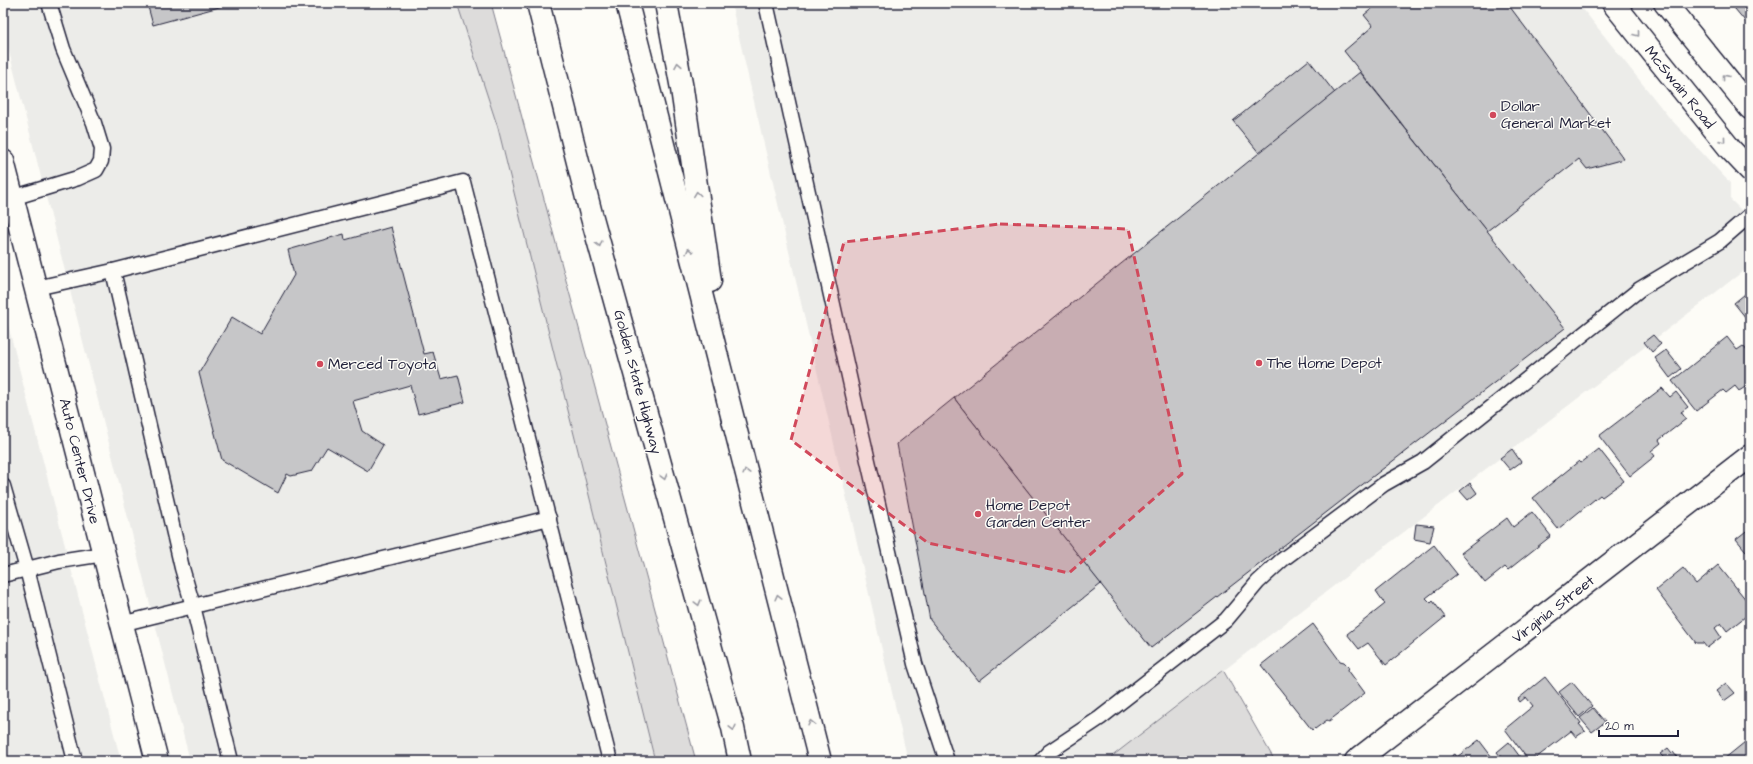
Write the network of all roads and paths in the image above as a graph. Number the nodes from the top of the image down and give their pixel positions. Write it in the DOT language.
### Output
graph roads {
  1 [pos="49,3"];
  2 [pos="526,3"];
  3 [pos="538,3"];
  4 [pos="627,3"];
  5 [pos="666,3"];
  6 [pos="766,3"];
  7 [pos="1613,3"];
  8 [pos="1665,3"];
  9 [pos="1750,108"];
  10 [pos="3,161"];
  11 [pos="1750,170"];
  12 [pos="12,198"];
  13 [pos="591,214"];
  14 [pos="1750,215"];
  15 [pos="113,271"];
  16 [pos="36,288"];
  17 [pos="727,399"];
  18 [pos="1750,456"];
  19 [pos="3,486"];
  20 [pos="549,518"];
  21 [pos="8,522"];
  22 [pos="104,554"];
  23 [pos="27,569"];
  24 [pos="3,576"];
  25 [pos="193,606"];
  26 [pos="121,624"];
  27 [pos="75,761"];
  28 [pos="157,761"];
  29 [pos="231,761"];
  30 [pos="610,761"];
  31 [pos="740,761"];
  32 [pos="820,761"];
  33 [pos="947,761"];
  34 [pos="1041,761"];
  35 [pos="1356,761"];
  1 -- 12 [label="lane"];
  2 -- 13 [label="main road"];
  3 -- 13 [label="main road, Golden State Highway"];
  17 -- 4 [label="main road, one-way"];
  17 -- 5 [label="main road, one-way"];
  6 -- 33 [label="lane"];
  7 -- 11 [label="main road, McSwain Road, one-way"];
  9 -- 8 [label="main road, one-way"];
  10 -- 12 [label="main road, Auto Center Drive"];
  12 -- 16 [label="main road, Auto Center Drive"];
  13 -- 31 [label="main road, Golden State Highway, one-way"];
  14 -- 34 [label="lane"];
  15 -- 16 [label="lane"];
  15 -- 20 [label="lane"];
  15 -- 25 [label="lane"];
  16 -- 22 [label="main road, Auto Center Drive"];
  32 -- 17 [label="main road, one-way"];
  18 -- 35 [label="main road, Virginia Street"];
  19 -- 21 [label="lane"];
  20 -- 25 [label="lane"];
  20 -- 30 [label="lane"];
  21 -- 23 [label="lane"];
  22 -- 23 [label="lane"];
  22 -- 26 [label="main road, Auto Center Drive"];
  23 -- 24 [label="lane"];
  23 -- 27 [label="lane"];
  25 -- 26 [label="lane"];
  25 -- 29 [label="lane"];
  26 -- 28 [label="main road, Auto Center Drive"];
}
